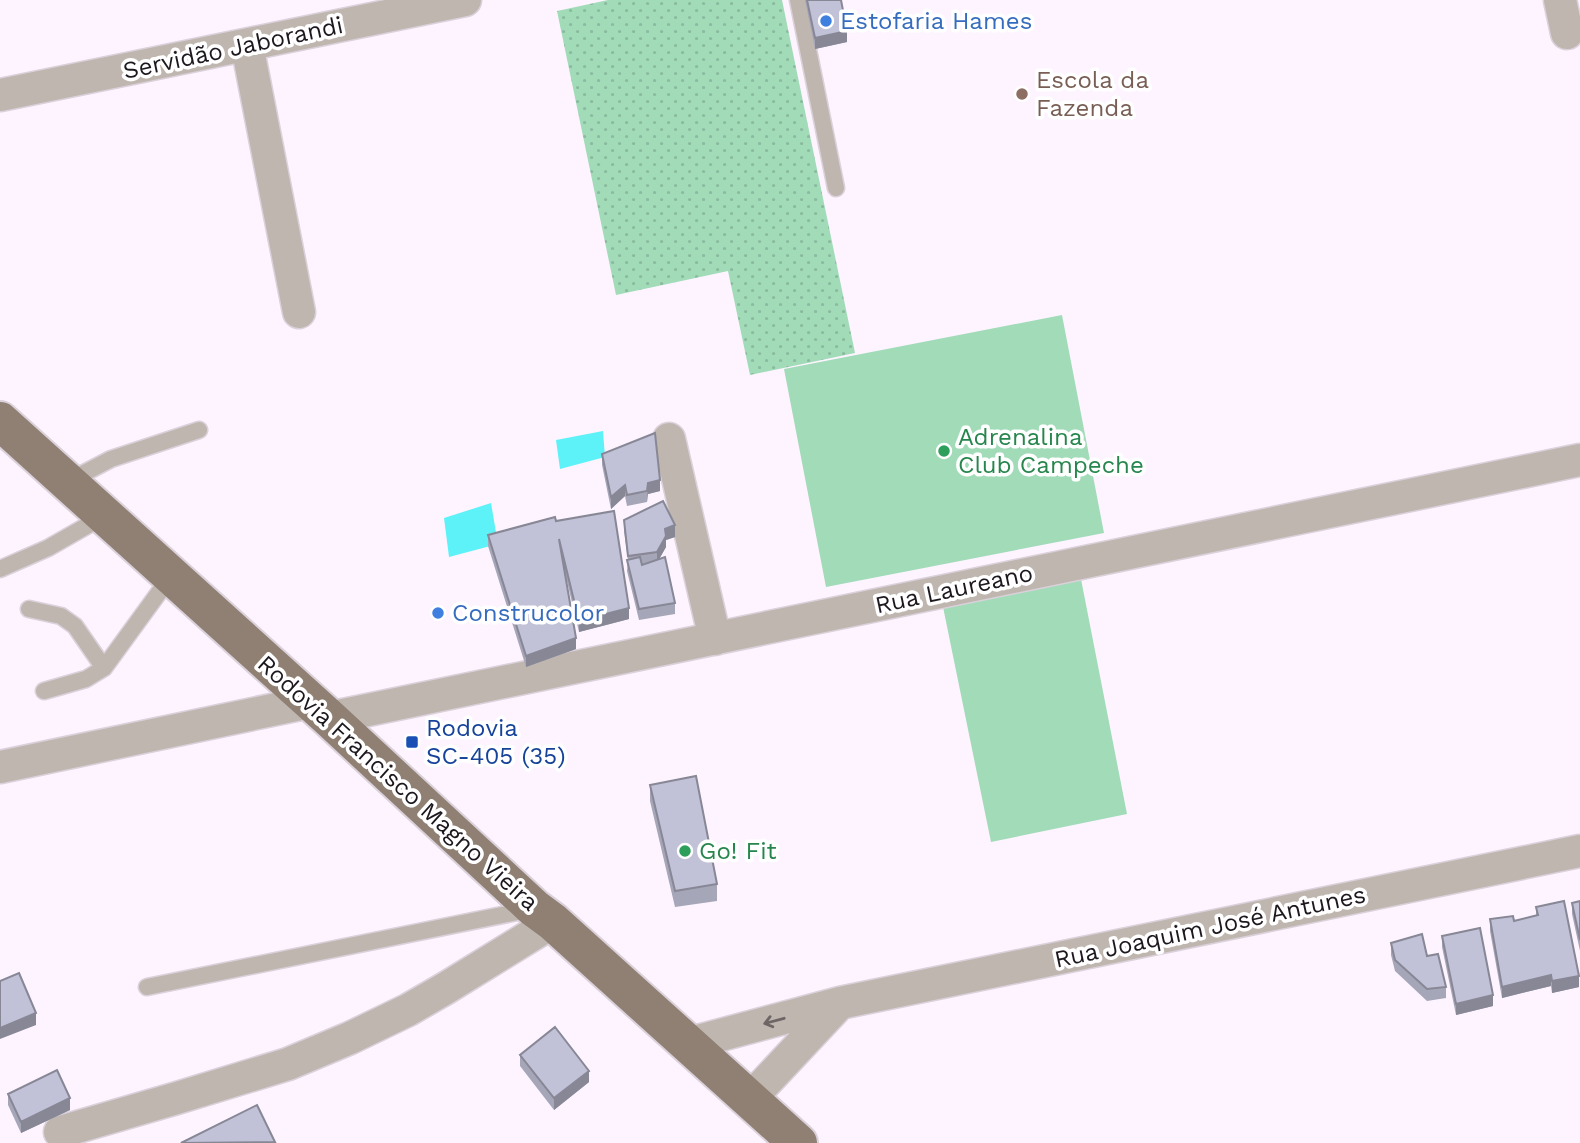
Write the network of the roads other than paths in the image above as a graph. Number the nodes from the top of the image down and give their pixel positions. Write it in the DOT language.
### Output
graph roads {
  1 [pos="465,0"];
  2 [pos="798,0"];
  3 [pos="1560,0"];
  4 [pos="1567,33"];
  5 [pos="247,45"];
  6 [pos="0,95"];
  7 [pos="836,188"];
  8 [pos="299,312"];
  9 [pos="0,421"];
  10 [pos="199,430"];
  11 [pos="669,439"];
  12 [pos="1580,460"];
  13 [pos="68,482"];
  14 [pos="104,516"];
  15 [pos="0,569"];
  16 [pos="171,576"];
  17 [pos="29,609"];
  18 [pos="715,639"];
  19 [pos="104,668"];
  20 [pos="44,691"];
  21 [pos="320,710"];
  22 [pos="0,767"];
  23 [pos="1580,851"];
  24 [pos="544,915"];
  25 [pos="147,988"];
  26 [pos="840,1003"];
  27 [pos="687,1044"];
  28 [pos="749,1100"];
  29 [pos="60,1132"];
  30 [pos="798,1143"];
  1 -- 5 [label="street, Servidão Jaborandi"];
  2 -- 7 [label="lane"];
  3 -- 4 [label="street"];
  5 -- 6 [label="street, Servidão Jaborandi"];
  5 -- 8 [label="street"];
  9 -- 13 [label="main road, Rodovia Francisco Magno Vieira"];
  10 -- 13 [label="lane"];
  11 -- 18 [label="street"];
  12 -- 18 [label="street, Rua Laureano"];
  13 -- 14 [label="main road, Rodovia Francisco Magno Vieira"];
  14 -- 15 [label="lane"];
  14 -- 16 [label="main road, Rodovia Francisco Magno Vieira"];
  16 -- 19 [label="lane"];
  16 -- 21 [label="main road, Rodovia Francisco Magno Vieira"];
  17 -- 19 [label="lane"];
  18 -- 21 [label="street, Rua Laureano"];
  19 -- 20 [label="lane"];
  21 -- 22 [label="street, Rua Laureano"];
  21 -- 24 [label="main road, Rodovia Francisco Magno Vieira"];
  23 -- 26 [label="street, Rua Joaquim José Antunes"];
  24 -- 25 [label="lane"];
  24 -- 27 [label="main road, Rodovia Francisco Magno Vieira"];
  24 -- 29 [label="street"];
  26 -- 27 [label="street, Rua Joaquim José Antunes, one-way"];
  26 -- 28 [label="street"];
  27 -- 28 [label="main road, Rodovia Francisco Magno Vieira"];
  28 -- 30 [label="main road, Rodovia Francisco Magno Vieira"];
}
